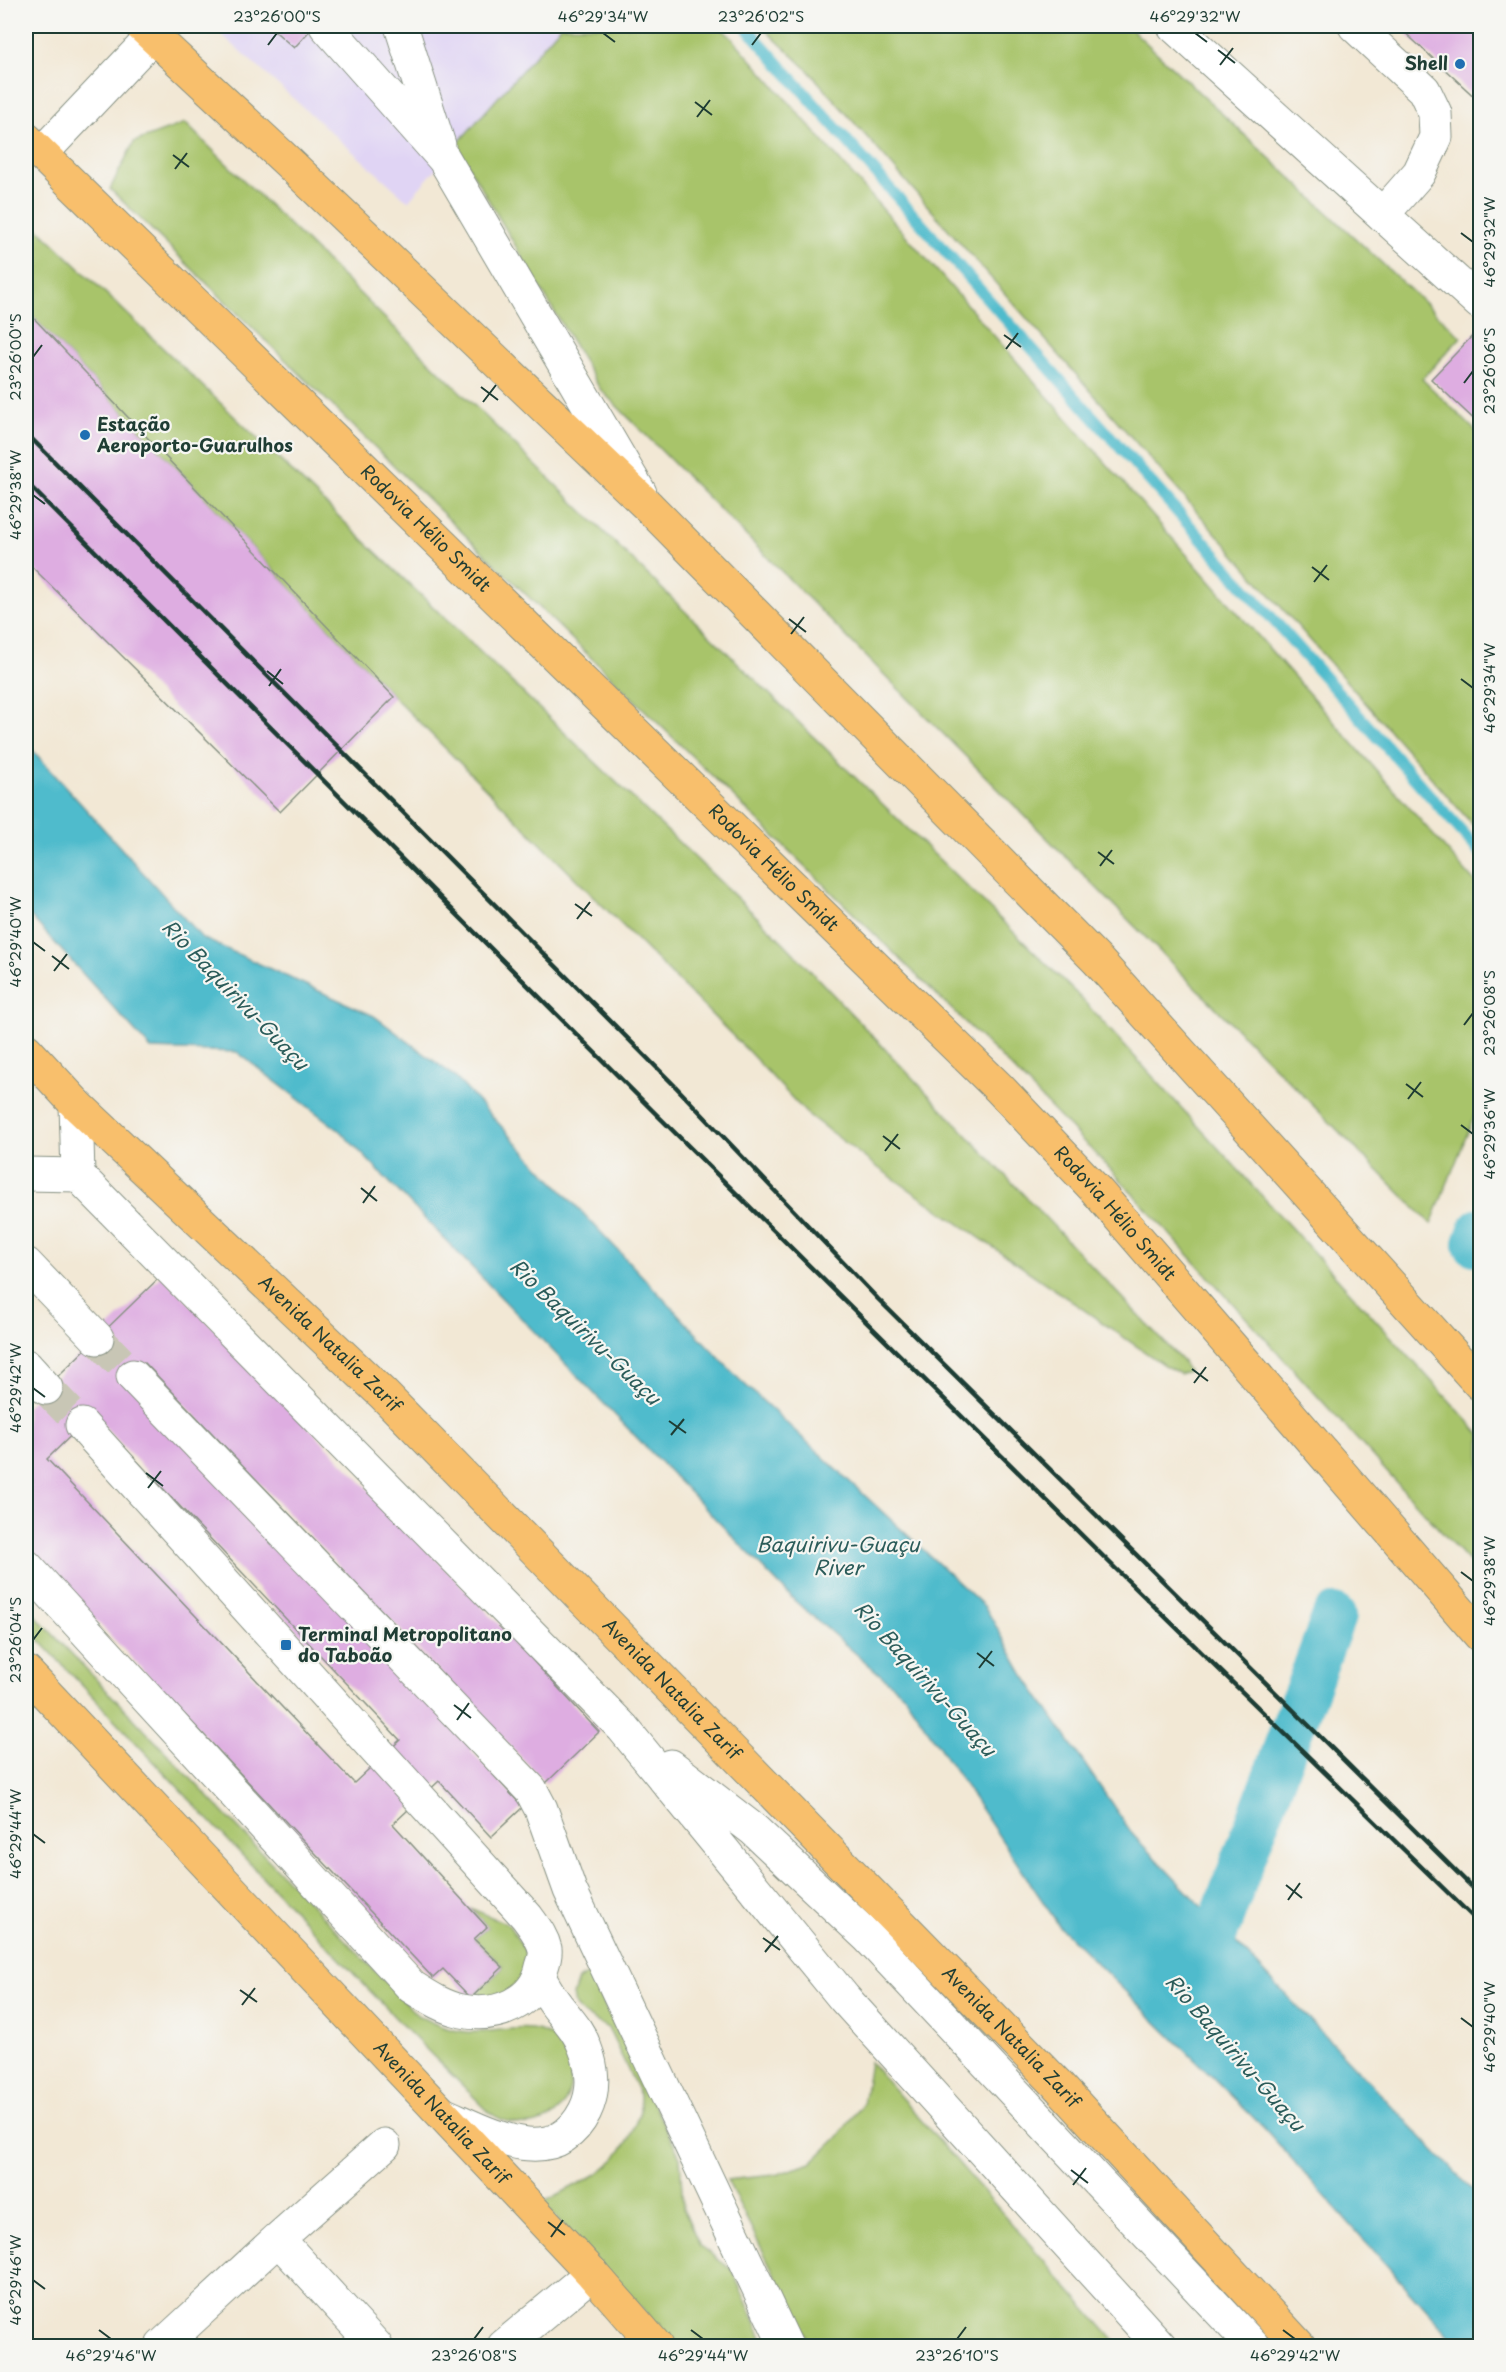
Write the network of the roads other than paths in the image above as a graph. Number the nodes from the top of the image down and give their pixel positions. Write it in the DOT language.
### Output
graph roads {
  1 [pos="326,26"];
  2 [pos="401,26"];
  3 [pos="1174,26"];
  4 [pos="1355,26"];
  5 [pos="147,31"];
  6 [pos="33,146"];
  7 [pos="444,159"];
  8 [pos="1383,214"];
  9 [pos="1480,303"];
  10 [pos="649,507"];
  11 [pos="26,1050"];
  12 [pos="76,1104"];
  13 [pos="26,1174"];
  14 [pos="78,1175"];
  15 [pos="26,1264"];
  16 [pos="97,1338"];
  17 [pos="133,1376"];
  18 [pos="1480,1384"];
  19 [pos="82,1425"];
  20 [pos="26,1566"];
  21 [pos="1480,1635"];
  22 [pos="26,1672"];
  23 [pos="623,1728"];
  24 [pos="564,1868"];
  25 [pos="543,1965"];
  26 [pos="443,2114"];
  27 [pos="384,2145"];
  28 [pos="278,2239"];
  29 [pos="592,2273"];
  30 [pos="162,2346"];
  31 [pos="376,2346"];
  32 [pos="504,2346"];
  33 [pos="656,2346"];
  34 [pos="786,2346"];
  35 [pos="1160,2346"];
  36 [pos="1253,2346"];
  37 [pos="1299,2346"];
  1 -- 7 [label="street"];
  2 -- 7 [label="street"];
  3 -- 8 [label="street"];
  4 -- 8 [label="street"];
  5 -- 6 [label="street"];
  5 -- 10 [label="main road"];
  6 -- 21 [label="main road, Rodovia Hélio Smidt"];
  7 -- 10 [label="street"];
  8 -- 9 [label="street"];
  10 -- 18 [label="main road"];
  11 -- 12 [label="main road, Avenida Natalia Zarif"];
  12 -- 14 [label="street"];
  12 -- 37 [label="main road, Avenida Natalia Zarif"];
  13 -- 14 [label="street"];
  14 -- 23 [label="street"];
  15 -- 16 [label="street"];
  17 -- 24 [label="street"];
  19 -- 25 [label="street"];
  20 -- 25 [label="street"];
  22 -- 26 [label="main road, Avenida Natalia Zarif"];
  23 -- 35 [label="street"];
  23 -- 36 [label="street"];
  24 -- 25 [label="street"];
  24 -- 34 [label="street"];
  25 -- 26 [label="street"];
  26 -- 29 [label="main road, Avenida Natalia Zarif"];
  27 -- 28 [label="street"];
  28 -- 30 [label="street"];
  28 -- 31 [label="street"];
  29 -- 32 [label="street"];
  29 -- 33 [label="main road, Avenida Natalia Zarif"];
}
